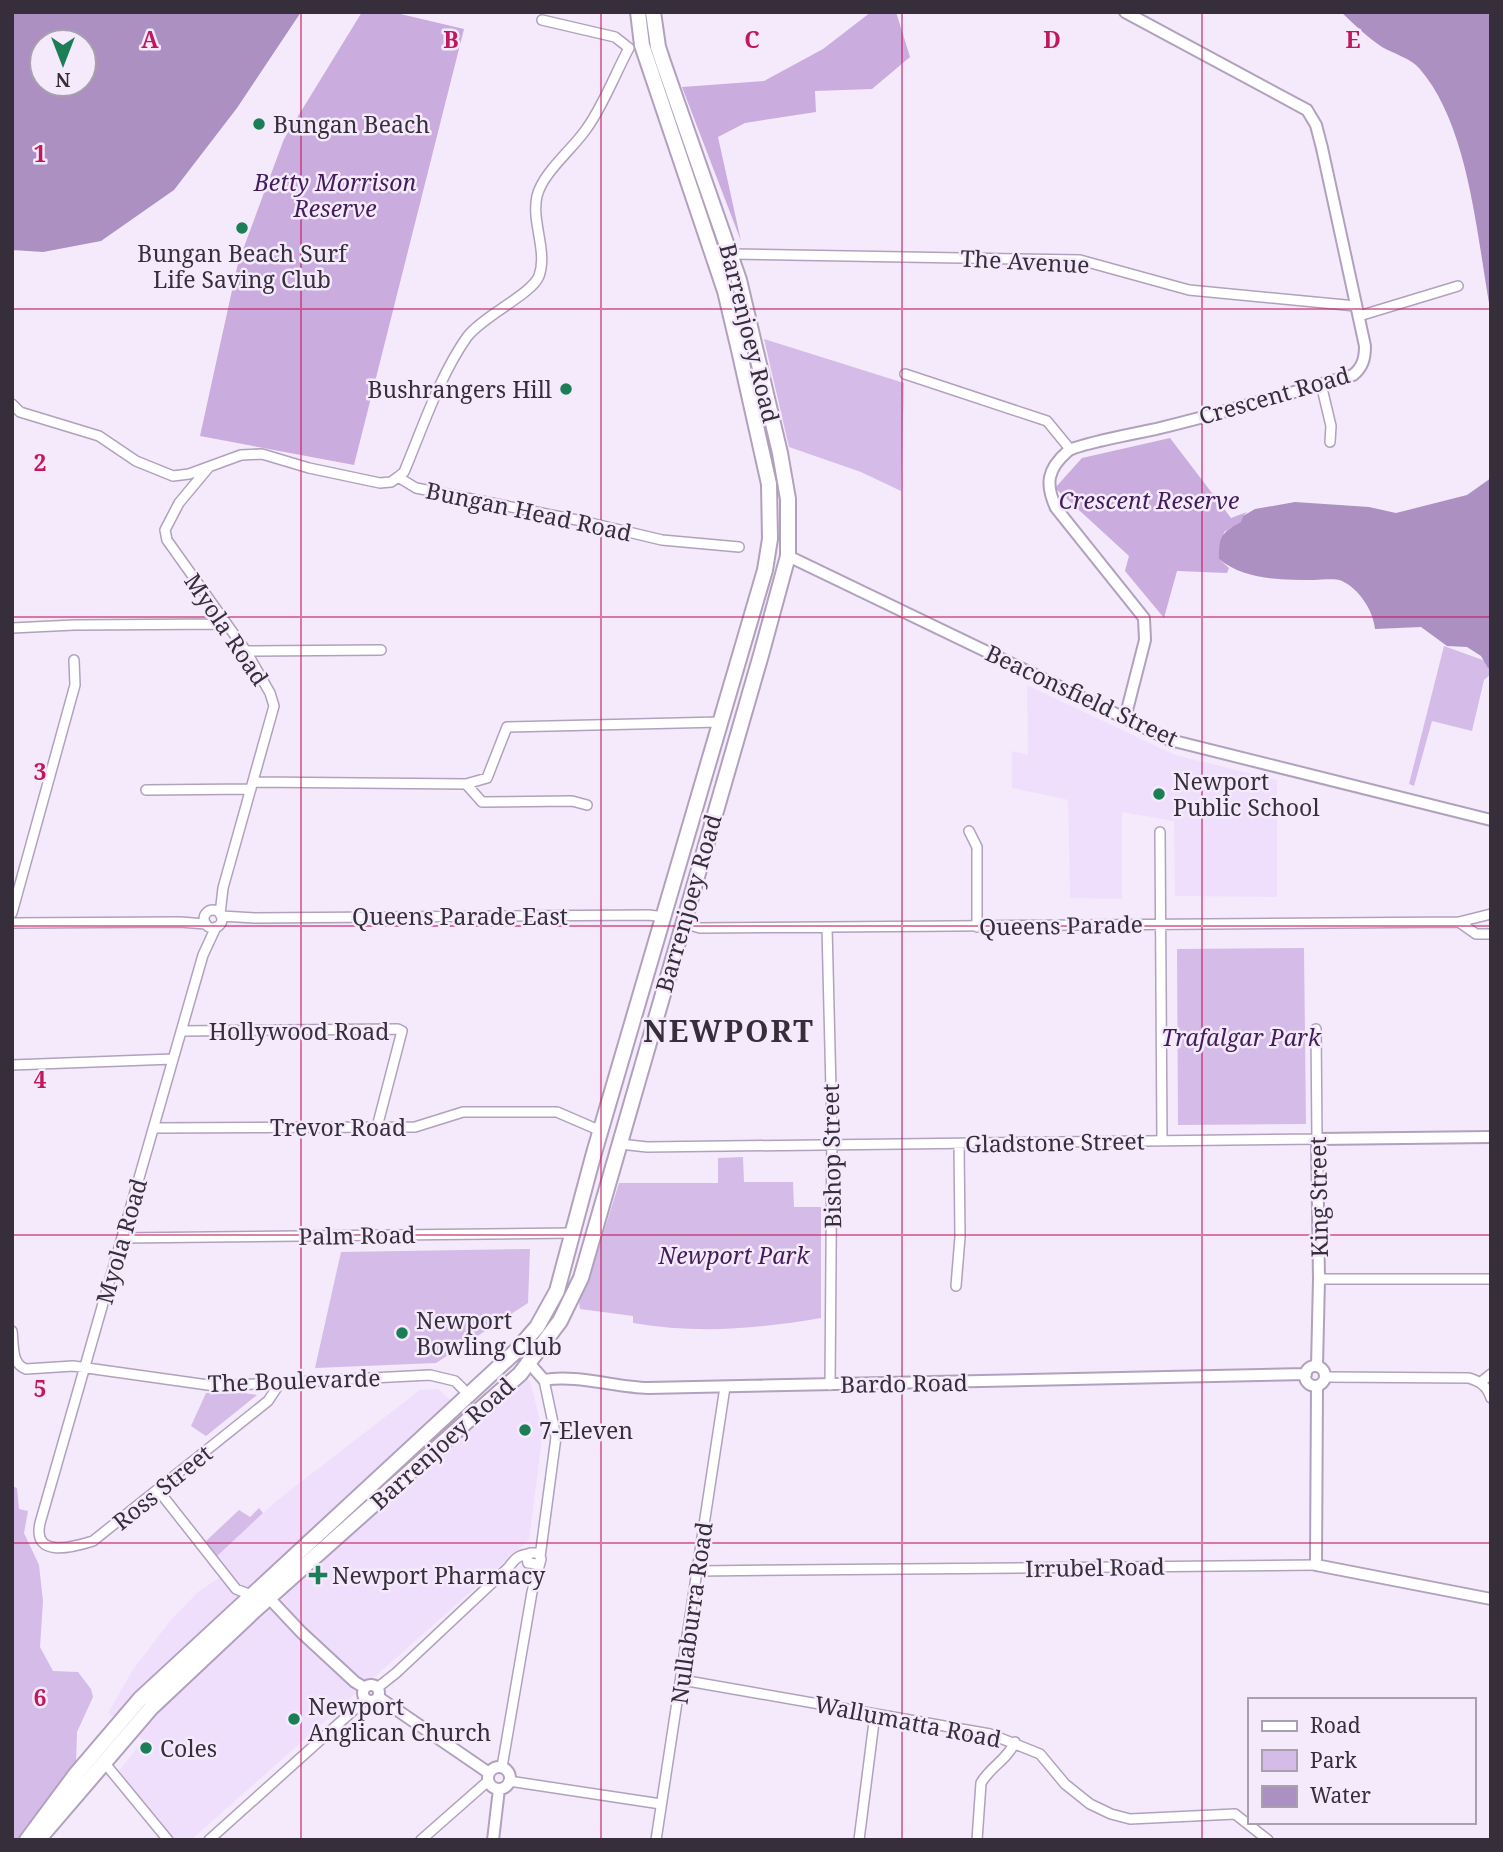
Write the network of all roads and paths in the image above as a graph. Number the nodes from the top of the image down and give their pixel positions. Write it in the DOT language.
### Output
graph roads {
  1 [pos="638,12"];
  2 [pos="653,12"];
  3 [pos="1125,12"];
  4 [pos="542,20"];
  5 [pos="656,31"];
  6 [pos="636,47"];
  7 [pos="732,254"];
  8 [pos="1458,286"];
  9 [pos="1357,311"];
  10 [pos="905,374"];
  11 [pos="1321,384"];
  12 [pos="12,404"];
  13 [pos="1331,442"];
  14 [pos="1070,449"];
  15 [pos="209,467"];
  16 [pos="398,477"];
  17 [pos="739,547"];
  18 [pos="769,550"];
  19 [pos="788,556"];
  20 [pos="225,624"];
  21 [pos="12,628"];
  22 [pos="381,650"];
  23 [pos="246,651"];
  24 [pos="74,660"];
  25 [pos="1125,718"];
  26 [pos="721,722"];
  27 [pos="466,783"];
  28 [pos="252,786"];
  29 [pos="146,790"];
  30 [pos="587,806"];
  31 [pos="1491,820"];
  32 [pos="969,831"];
  33 [pos="1160,832"];
  34 [pos="12,913"];
  35 [pos="1491,914"];
  36 [pos="664,917"];
  37 [pos="214,919"];
  38 [pos="1459,922"];
  39 [pos="12,923"];
  40 [pos="682,923"];
  41 [pos="1161,924"];
  42 [pos="827,927"];
  43 [pos="977,927"];
  44 [pos="1491,934"];
  45 [pos="1316,1029"];
  46 [pos="181,1031"];
  47 [pos="173,1059"];
  48 [pos="12,1065"];
  49 [pos="377,1127"];
  50 [pos="154,1128"];
  51 [pos="601,1131"];
  52 [pos="1491,1137"];
  53 [pos="1317,1139"];
  54 [pos="1162,1140"];
  55 [pos="620,1144"];
  56 [pos="831,1144"];
  57 [pos="959,1144"];
  58 [pos="572,1233"];
  59 [pos="122,1238"];
  60 [pos="591,1238"];
  61 [pos="1320,1279"];
  62 [pos="1491,1279"];
  63 [pos="956,1286"];
  64 [pos="12,1331"];
  65 [pos="516,1351"];
  66 [pos="530,1363"];
  67 [pos="1317,1366"];
  68 [pos="85,1368"];
  69 [pos="1306,1374"];
  70 [pos="1491,1374"];
  71 [pos="1326,1377"];
  72 [pos="544,1380"];
  73 [pos="1481,1382"];
  74 [pos="276,1383"];
  75 [pos="830,1385"];
  76 [pos="1317,1386"];
  77 [pos="725,1387"];
  78 [pos="469,1395"];
  79 [pos="1491,1398"];
  80 [pos="495,1399"];
  81 [pos="468,1423"];
  82 [pos="158,1490"];
  83 [pos="39,1528"];
  84 [pos="533,1559"];
  85 [pos="1316,1565"];
  86 [pos="697,1571"];
  87 [pos="251,1595"];
  88 [pos="269,1598"];
  89 [pos="1491,1599"];
  90 [pos="682,1680"];
  91 [pos="371,1693"];
  92 [pos="876,1714"];
  93 [pos="1015,1742"];
  94 [pos="99,1758"];
  95 [pos="502,1767"];
  96 [pos="488,1777"];
  97 [pos="509,1781"];
  98 [pos="499,1789"];
  99 [pos="661,1804"];
  100 [pos="27,1840"];
  101 [pos="38,1840"];
  102 [pos="168,1840"];
  103 [pos="209,1840"];
  104 [pos="421,1840"];
  105 [pos="493,1840"];
  106 [pos="656,1840"];
  107 [pos="859,1840"];
  108 [pos="977,1840"];
  109 [pos="1268,1840"];
  1 -- 6 [label="main road, Barrenjoey Road"];
  2 -- 5 [label="main road, Barrenjoey Road"];
  3 -- 9 [label="street, Crescent Road"];
  4 -- 6 [label="street"];
  5 -- 6 [label="main road"];
  5 -- 7 [label="main road, Barrenjoey Road"];
  6 -- 16 [label="street"];
  6 -- 18 [label="main road, Barrenjoey Road"];
  7 -- 9 [label="street, The Avenue"];
  7 -- 19 [label="main road, Barrenjoey Road"];
  8 -- 9 [label="street, The Avenue"];
  9 -- 11 [label="street, Crescent Road"];
  10 -- 14 [label="street"];
  11 -- 13 [label="street"];
  11 -- 14 [label="street, Crescent Road"];
  12 -- 15 [label="street, Bungan Head Road"];
  14 -- 25 [label="street"];
  15 -- 16 [label="street, Bungan Head Road"];
  15 -- 20 [label="street, Myola Road"];
  16 -- 17 [label="street, Bungan Head Road"];
  18 -- 19 [label="main road, Beaconsfield Street"];
  18 -- 26 [label="main road, Barrenjoey Road"];
  19 -- 25 [label="street, Beaconsfield Street"];
  19 -- 40 [label="main road, Barrenjoey Road"];
  20 -- 21 [label="street"];
  20 -- 23 [label="street, Myola Road"];
  22 -- 23 [label="street"];
  23 -- 28 [label="street, Myola Road"];
  24 -- 34 [label="street"];
  25 -- 31 [label="street, Beaconsfield Street"];
  26 -- 27 [label="street"];
  26 -- 36 [label="main road, Barrenjoey Road"];
  27 -- 28 [label="street"];
  27 -- 30 [label="street"];
  28 -- 29 [label="street"];
  28 -- 37 [label="street, Myola Road"];
  32 -- 43 [label="street"];
  33 -- 41 [label="street"];
  35 -- 38 [label="street, Queens Parade"];
  36 -- 37 [label="street, Queens Parade East"];
  36 -- 40 [label="main road, Queens Parade"];
  36 -- 51 [label="main road, Barrenjoey Road"];
  37 -- 39 [label="street, Queens Parade East"];
  37 -- 46 [label="street, Myola Road"];
  38 -- 41 [label="street, Queens Parade"];
  38 -- 44 [label="street, Queens Parade"];
  40 -- 42 [label="street, Queens Parade"];
  40 -- 55 [label="main road, Barrenjoey Road"];
  41 -- 43 [label="street, Queens Parade"];
  41 -- 54 [label="street"];
  42 -- 43 [label="street, Queens Parade"];
  42 -- 56 [label="street, Bishop Street"];
  45 -- 53 [label="street, King Street"];
  46 -- 47 [label="street, Myola Road"];
  46 -- 49 [label="street, Hollywood Road"];
  47 -- 48 [label="street"];
  47 -- 50 [label="street, Myola Road"];
  49 -- 50 [label="street, Trevor Road"];
  49 -- 51 [label="street, Trevor Road"];
  50 -- 59 [label="street, Myola Road"];
  51 -- 55 [label="main road"];
  51 -- 58 [label="main road, Barrenjoey Road"];
  52 -- 53 [label="street, Gladstone Street"];
  53 -- 54 [label="street, Gladstone Street"];
  53 -- 61 [label="street, King Street"];
  54 -- 57 [label="street, Gladstone Street"];
  55 -- 56 [label="street, Gladstone Street"];
  55 -- 60 [label="main road, Barrenjoey Road"];
  56 -- 57 [label="street, Gladstone Street"];
  56 -- 75 [label="street, Bishop Street"];
  57 -- 63 [label="street"];
  58 -- 59 [label="street, Palm Road"];
  58 -- 60 [label="main road, Palm Road"];
  58 -- 65 [label="main road, Barrenjoey Road"];
  59 -- 68 [label="street, Myola Road"];
  60 -- 66 [label="main road, Barrenjoey Road"];
  61 -- 62 [label="street"];
  61 -- 67 [label="street, King Street"];
  64 -- 68 [label="street, The Boulevarde"];
  65 -- 66 [label="main road"];
  65 -- 78 [label="main road, Barrenjoey Road"];
  66 -- 72 [label="street"];
  66 -- 80 [label="main road, Barrenjoey Road"];
  67 -- 69 [label="street"];
  67 -- 71 [label="street"];
  68 -- 74 [label="street, The Boulevarde"];
  68 -- 83 [label="street, Myola Road"];
  69 -- 75 [label="street, Bardo Road"];
  69 -- 76 [label="street"];
  70 -- 73 [label="street"];
  71 -- 73 [label="street"];
  71 -- 76 [label="street"];
  72 -- 77 [label="street, Bardo Road"];
  72 -- 84 [label="street"];
  73 -- 79 [label="street"];
  74 -- 78 [label="street, The Boulevarde"];
  74 -- 82 [label="street, Ross Street"];
  75 -- 77 [label="street, Bardo Road"];
  76 -- 85 [label="street"];
  77 -- 86 [label="street, Nullaburra Road"];
  78 -- 80 [label="main road"];
  78 -- 81 [label="main road"];
  78 -- 87 [label="main road, Barrenjoey Road"];
  80 -- 81 [label="main road, Barrenjoey Road"];
  81 -- 88 [label="main road, Barrenjoey Road"];
  82 -- 83 [label="street, Ross Street"];
  82 -- 87 [label="street"];
  84 -- 91 [label="street"];
  84 -- 95 [label="street"];
  85 -- 86 [label="street, Irrubel Road"];
  85 -- 89 [label="street, Irrubel Road"];
  86 -- 90 [label="street, Nullaburra Road"];
  87 -- 94 [label="main road, Barrenjoey Road"];
  88 -- 91 [label="street"];
  88 -- 94 [label="main road, Barrenjoey Road"];
  90 -- 92 [label="street, Wallumatta Road"];
  90 -- 99 [label="street, Nullaburra Road"];
  91 -- 96 [label="street"];
  91 -- 103 [label="street"];
  92 -- 93 [label="street, Wallumatta Road"];
  92 -- 107 [label="street"];
  93 -- 108 [label="street"];
  93 -- 109 [label="street, Wallumatta Road"];
  94 -- 100 [label="main road, Barrenjoey Road"];
  94 -- 101 [label="main road, Barrenjoey Road"];
  94 -- 102 [label="street"];
  95 -- 96 [label="street"];
  95 -- 97 [label="street"];
  96 -- 98 [label="street"];
  96 -- 104 [label="street"];
  97 -- 98 [label="street"];
  97 -- 99 [label="street"];
  98 -- 105 [label="street"];
  99 -- 106 [label="street, Nullaburra Road"];
}
